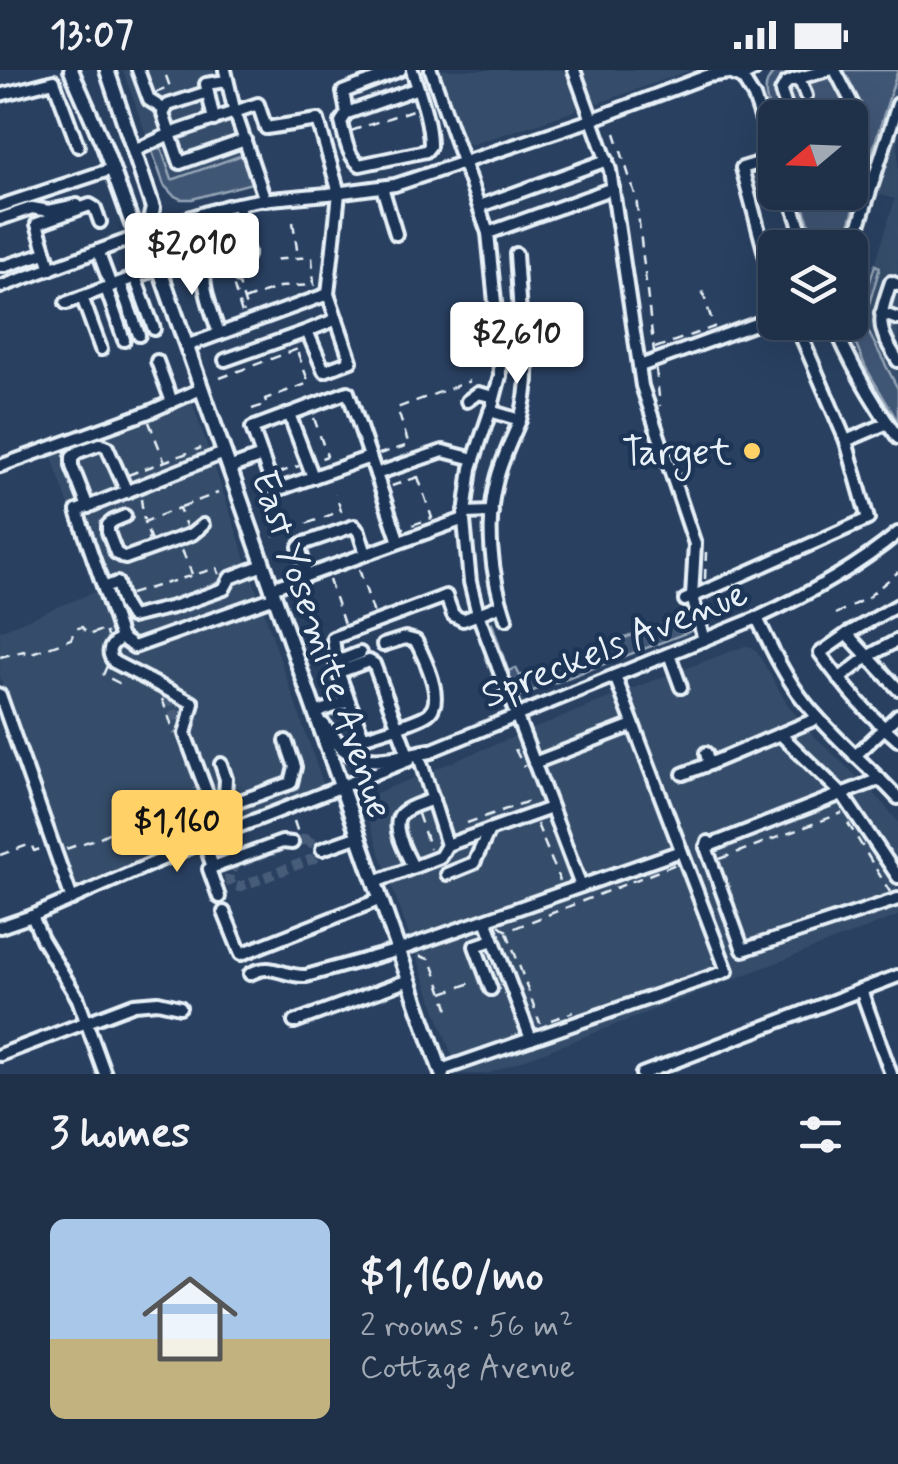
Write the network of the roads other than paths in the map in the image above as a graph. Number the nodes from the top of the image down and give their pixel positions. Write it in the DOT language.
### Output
graph roads {
  1 [pos="72,70"];
  2 [pos="107,70"];
  3 [pos="138,70"];
  4 [pos="400,70"];
  5 [pos="412,70"];
  6 [pos="432,70"];
  7 [pos="574,70"];
  8 [pos="754,70"];
  9 [pos="832,70"];
  10 [pos="739,74"];
  11 [pos="226,76"];
  12 [pos="795,79"];
  13 [pos="207,88"];
  14 [pos="418,88"];
  15 [pos="0,94"];
  16 [pos="806,96"];
  17 [pos="784,100"];
  18 [pos="850,100"];
  19 [pos="898,104"];
  20 [pos="758,108"];
  21 [pos="166,110"];
  22 [pos="236,112"];
  23 [pos="347,112"];
  24 [pos="214,120"];
  25 [pos="591,120"];
  26 [pos="170,134"];
  27 [pos="245,140"];
  28 [pos="78,146"];
  29 [pos="134,150"];
  30 [pos="606,160"];
  31 [pos="464,163"];
  32 [pos="758,163"];
  33 [pos="112,169"];
  34 [pos="382,187"];
  35 [pos="613,188"];
  36 [pos="339,193"];
  37 [pos="265,200"];
  38 [pos="238,204"];
  39 [pos="0,206"];
  40 [pos="88,206"];
  41 [pos="480,206"];
  42 [pos="0,219"];
  43 [pos="100,222"];
  44 [pos="759,230"];
  45 [pos="858,230"];
  46 [pos="147,233"];
  47 [pos="488,233"];
  48 [pos="396,234"];
  49 [pos="44,248"];
  50 [pos="98,252"];
  51 [pos="516,254"];
  52 [pos="0,266"];
  53 [pos="159,268"];
  54 [pos="51,269"];
  55 [pos="135,277"];
  56 [pos="898,284"];
  57 [pos="112,286"];
  58 [pos="0,287"];
  59 [pos="328,294"];
  60 [pos="82,297"];
  61 [pos="66,302"];
  62 [pos="881,313"];
  63 [pos="520,315"];
  64 [pos="496,318"];
  65 [pos="336,319"];
  66 [pos="898,319"];
  67 [pos="474,320"];
  68 [pos="758,323"];
  69 [pos="218,328"];
  70 [pos="154,329"];
  71 [pos="306,330"];
  72 [pos="138,334"];
  73 [pos="124,340"];
  74 [pos="803,340"];
  75 [pos="840,340"];
  76 [pos="186,346"];
  77 [pos="101,349"];
  78 [pos="894,350"];
  79 [pos="225,360"];
  80 [pos="157,362"];
  81 [pos="898,362"];
  82 [pos="640,366"];
  83 [pos="201,389"];
  84 [pos="494,397"];
  85 [pos="466,401"];
  86 [pos="172,402"];
  87 [pos="490,411"];
  88 [pos="289,414"];
  89 [pos="520,420"];
  90 [pos="888,423"];
  91 [pos="898,438"];
  92 [pos="846,441"];
  93 [pos="224,453"];
  94 [pos="262,456"];
  95 [pos="372,457"];
  96 [pos="474,459"];
  97 [pos="0,466"];
  98 [pos="230,468"];
  99 [pos="376,474"];
  100 [pos="312,477"];
  101 [pos="127,492"];
  102 [pos="88,507"];
  103 [pos="492,512"];
  104 [pos="125,516"];
  105 [pos="464,516"];
  106 [pos="202,525"];
  107 [pos="898,533"];
  108 [pos="400,542"];
  109 [pos="366,554"];
  110 [pos="263,565"];
  111 [pos="308,576"];
  112 [pos="104,588"];
  113 [pos="273,593"];
  114 [pos="688,598"];
  115 [pos="898,605"];
  116 [pos="502,606"];
  117 [pos="478,614"];
  118 [pos="758,618"];
  119 [pos="506,619"];
  120 [pos="847,634"];
  121 [pos="121,638"];
  122 [pos="704,640"];
  123 [pos="383,645"];
  124 [pos="895,646"];
  125 [pos="134,647"];
  126 [pos="360,653"];
  127 [pos="669,654"];
  128 [pos="867,657"];
  129 [pos="338,667"];
  130 [pos="122,670"];
  131 [pos="615,676"];
  132 [pos="839,680"];
  133 [pos="681,687"];
  134 [pos="898,690"];
  135 [pos="0,695"];
  136 [pos="349,701"];
  137 [pos="898,715"];
  138 [pos="316,716"];
  139 [pos="516,716"];
  140 [pos="818,718"];
  141 [pos="178,721"];
  142 [pos="634,725"];
  143 [pos="396,726"];
  144 [pos="884,728"];
  145 [pos="780,734"];
  146 [pos="181,737"];
  147 [pos="898,740"];
  148 [pos="286,742"];
  149 [pos="419,754"];
  150 [pos="856,756"];
  151 [pos="220,764"];
  152 [pos="530,767"];
  153 [pos="684,774"];
  154 [pos="880,779"];
  155 [pos="342,787"];
  156 [pos="842,794"];
  157 [pos="898,798"];
  158 [pos="433,799"];
  159 [pos="551,808"];
  160 [pos="489,830"];
  161 [pos="222,834"];
  162 [pos="359,836"];
  163 [pos="204,841"];
  164 [pos="292,844"];
  165 [pos="448,845"];
  166 [pos="322,849"];
  167 [pos="681,851"];
  168 [pos="213,867"];
  169 [pos="413,867"];
  170 [pos="446,874"];
  171 [pos="898,877"];
  172 [pos="375,882"];
  173 [pos="580,886"];
  174 [pos="894,895"];
  175 [pos="219,897"];
  176 [pos="72,899"];
  177 [pos="381,899"];
  178 [pos="224,912"];
  179 [pos="32,916"];
  180 [pos="0,926"];
  181 [pos="489,929"];
  182 [pos="399,950"];
  183 [pos="250,974"];
  184 [pos="898,976"];
  185 [pos="409,980"];
  186 [pos="490,988"];
  187 [pos="862,990"];
  188 [pos="180,1007"];
  189 [pos="87,1022"];
  190 [pos="294,1022"];
  191 [pos="531,1039"];
  192 [pos="0,1054"];
  193 [pos="442,1072"];
  194 [pos="106,1074"];
  195 [pos="642,1074"];
  196 [pos="890,1074"];
  1 -- 33 [label="main road, East Yosemite Avenue"];
  2 -- 29 [label="main road, East Yosemite Avenue"];
  3 -- 21 [label="street"];
  4 -- 23 [label="street"];
  5 -- 14 [label="street"];
  6 -- 31 [label="street"];
  7 -- 25 [label="street"];
  8 -- 10 [label="street"];
  9 -- 12 [label="street"];
  9 -- 18 [label="street"];
  10 -- 20 [label="street"];
  10 -- 25 [label="street"];
  11 -- 13 [label="street"];
  11 -- 22 [label="street"];
  12 -- 16 [label="street"];
  12 -- 17 [label="street"];
  13 -- 21 [label="street"];
  13 -- 24 [label="street"];
  14 -- 23 [label="street"];
  14 -- 23 [label="street"];
  15 -- 28 [label="street"];
  19 -- 45 [label="street"];
  21 -- 26 [label="street"];
  22 -- 24 [label="street"];
  22 -- 27 [label="street"];
  22 -- 36 [label="street"];
  24 -- 26 [label="street"];
  25 -- 30 [label="street"];
  25 -- 31 [label="street"];
  26 -- 27 [label="street"];
  26 -- 29 [label="street"];
  27 -- 37 [label="street"];
  29 -- 46 [label="main road, East Yosemite Avenue"];
  30 -- 35 [label="street"];
  30 -- 41 [label="street"];
  31 -- 34 [label="street"];
  31 -- 41 [label="street"];
  32 -- 44 [label="street"];
  33 -- 39 [label="street"];
  33 -- 46 [label="main road, East Yosemite Avenue"];
  34 -- 36 [label="street"];
  34 -- 48 [label="street"];
  35 -- 47 [label="street"];
  35 -- 82 [label="street"];
  36 -- 37 [label="street"];
  36 -- 59 [label="street"];
  37 -- 38 [label="street"];
  38 -- 46 [label="street"];
  38 -- 69 [label="street"];
  40 -- 42 [label="street"];
  40 -- 43 [label="street"];
  40 -- 49 [label="street"];
  41 -- 47 [label="street"];
  46 -- 50 [label="street"];
  46 -- 53 [label="main road, East Yosemite Avenue"];
  47 -- 64 [label="street"];
  49 -- 52 [label="street"];
  49 -- 54 [label="street"];
  50 -- 54 [label="street"];
  50 -- 57 [label="street"];
  51 -- 63 [label="street"];
  53 -- 55 [label="street"];
  53 -- 76 [label="main road, East Yosemite Avenue"];
  54 -- 58 [label="street"];
  55 -- 57 [label="street"];
  55 -- 70 [label="street"];
  56 -- 62 [label="street"];
  57 -- 60 [label="street"];
  57 -- 72 [label="street"];
  57 -- 73 [label="street"];
  59 -- 65 [label="street"];
  59 -- 69 [label="street"];
  60 -- 61 [label="street"];
  60 -- 77 [label="street"];
  62 -- 66 [label="street"];
  62 -- 78 [label="street"];
  63 -- 64 [label="street"];
  63 -- 89 [label="street"];
  64 -- 67 [label="street"];
  64 -- 84 [label="street"];
  65 -- 71 [label="street"];
  65 -- 71 [label="street"];
  68 -- 82 [label="street"];
  69 -- 76 [label="street"];
  71 -- 79 [label="street"];
  74 -- 92 [label="street"];
  75 -- 90 [label="street"];
  76 -- 83 [label="main road, East Yosemite Avenue"];
  78 -- 81 [label="street"];
  80 -- 86 [label="street"];
  82 -- 114 [label="street"];
  83 -- 86 [label="street"];
  83 -- 93 [label="main road, East Yosemite Avenue"];
  84 -- 85 [label="street"];
  84 -- 87 [label="street"];
  86 -- 97 [label="street"];
  87 -- 89 [label="street"];
  87 -- 96 [label="street"];
  88 -- 94 [label="street"];
  88 -- 95 [label="street"];
  88 -- 100 [label="street"];
  89 -- 103 [label="street"];
  90 -- 91 [label="street"];
  90 -- 92 [label="street"];
  92 -- 114 [label="street"];
  93 -- 98 [label="main road, East Yosemite Avenue"];
  93 -- 101 [label="street"];
  94 -- 98 [label="street"];
  94 -- 100 [label="street"];
  95 -- 99 [label="street"];
  95 -- 100 [label="street"];
  96 -- 99 [label="street"];
  96 -- 105 [label="street"];
  98 -- 110 [label="main road, East Yosemite Avenue"];
  99 -- 108 [label="street"];
  101 -- 102 [label="street"];
  101 -- 102 [label="street"];
  102 -- 112 [label="street"];
  103 -- 105 [label="street"];
  103 -- 116 [label="street"];
  104 -- 106 [label="street"];
  105 -- 108 [label="street"];
  105 -- 117 [label="street"];
  107 -- 118 [label="street, Spreckels Avenue"];
  108 -- 109 [label="street"];
  109 -- 111 [label="street"];
  109 -- 111 [label="street"];
  110 -- 112 [label="street"];
  110 -- 113 [label="main road, East Yosemite Avenue"];
  111 -- 113 [label="street"];
  112 -- 121 [label="street"];
  113 -- 125 [label="street"];
  113 -- 138 [label="main road, East Yosemite Avenue"];
  114 -- 122 [label="street"];
  115 -- 120 [label="street"];
  116 -- 117 [label="street"];
  116 -- 119 [label="street"];
  117 -- 129 [label="street"];
  117 -- 139 [label="street"];
  118 -- 122 [label="street, Spreckels Avenue"];
  118 -- 140 [label="street"];
  120 -- 128 [label="street"];
  120 -- 132 [label="street"];
  121 -- 125 [label="street"];
  121 -- 130 [label="street"];
  122 -- 127 [label="street, Spreckels Avenue"];
  123 -- 143 [label="street"];
  124 -- 128 [label="street"];
  125 -- 130 [label="street"];
  126 -- 129 [label="street"];
  127 -- 131 [label="street, Spreckels Avenue"];
  127 -- 133 [label="street"];
  128 -- 132 [label="street"];
  128 -- 134 [label="street"];
  129 -- 136 [label="street"];
  129 -- 143 [label="street"];
  130 -- 146 [label="street"];
  131 -- 139 [label="street, Spreckels Avenue"];
  131 -- 142 [label="street"];
  132 -- 144 [label="street"];
  135 -- 176 [label="street"];
  136 -- 138 [label="street"];
  136 -- 143 [label="street"];
  137 -- 144 [label="street"];
  138 -- 149 [label="main road"];
  138 -- 155 [label="main road, East Yosemite Avenue"];
  139 -- 149 [label="street, Spreckels Avenue"];
  139 -- 152 [label="street"];
  140 -- 145 [label="street"];
  140 -- 150 [label="street"];
  141 -- 146 [label="street"];
  142 -- 152 [label="street"];
  142 -- 167 [label="street"];
  143 -- 149 [label="street"];
  144 -- 147 [label="street"];
  144 -- 150 [label="street"];
  145 -- 153 [label="street"];
  145 -- 156 [label="street"];
  146 -- 161 [label="street"];
  148 -- 151 [label="street"];
  149 -- 155 [label="street, Spreckels Avenue"];
  149 -- 158 [label="street"];
  150 -- 154 [label="street"];
  152 -- 159 [label="street"];
  154 -- 156 [label="street"];
  154 -- 157 [label="street"];
  155 -- 161 [label="street, Spreckels Avenue"];
  155 -- 162 [label="main road, East Yosemite Avenue"];
  156 -- 171 [label="street"];
  156 -- 174 [label="street"];
  158 -- 165 [label="street"];
  158 -- 169 [label="street"];
  159 -- 160 [label="street"];
  159 -- 173 [label="street"];
  160 -- 165 [label="street"];
  160 -- 170 [label="street"];
  161 -- 163 [label="street, Spreckels Avenue"];
  162 -- 166 [label="street"];
  162 -- 172 [label="main road, East Yosemite Avenue"];
  163 -- 168 [label="street"];
  163 -- 176 [label="street, Spreckels Avenue"];
  164 -- 168 [label="street"];
  165 -- 169 [label="street"];
  167 -- 173 [label="street"];
  167 -- 191 [label="street"];
  168 -- 175 [label="street"];
  169 -- 172 [label="street"];
  172 -- 177 [label="main road, East Yosemite Avenue"];
  173 -- 181 [label="street"];
  176 -- 179 [label="street, Spreckels Avenue"];
  177 -- 178 [label="street"];
  177 -- 182 [label="main road, East Yosemite Avenue"];
  179 -- 180 [label="street, Spreckels Avenue"];
  179 -- 189 [label="street"];
  181 -- 182 [label="street"];
  181 -- 186 [label="street"];
  181 -- 191 [label="street"];
  182 -- 183 [label="street"];
  182 -- 185 [label="main road, East Yosemite Avenue"];
  184 -- 187 [label="street"];
  185 -- 190 [label="street"];
  185 -- 193 [label="main road, East Yosemite Avenue"];
  187 -- 195 [label="street"];
  187 -- 196 [label="street"];
  188 -- 189 [label="street"];
  189 -- 192 [label="street"];
  189 -- 194 [label="street"];
  191 -- 193 [label="street"];
}
